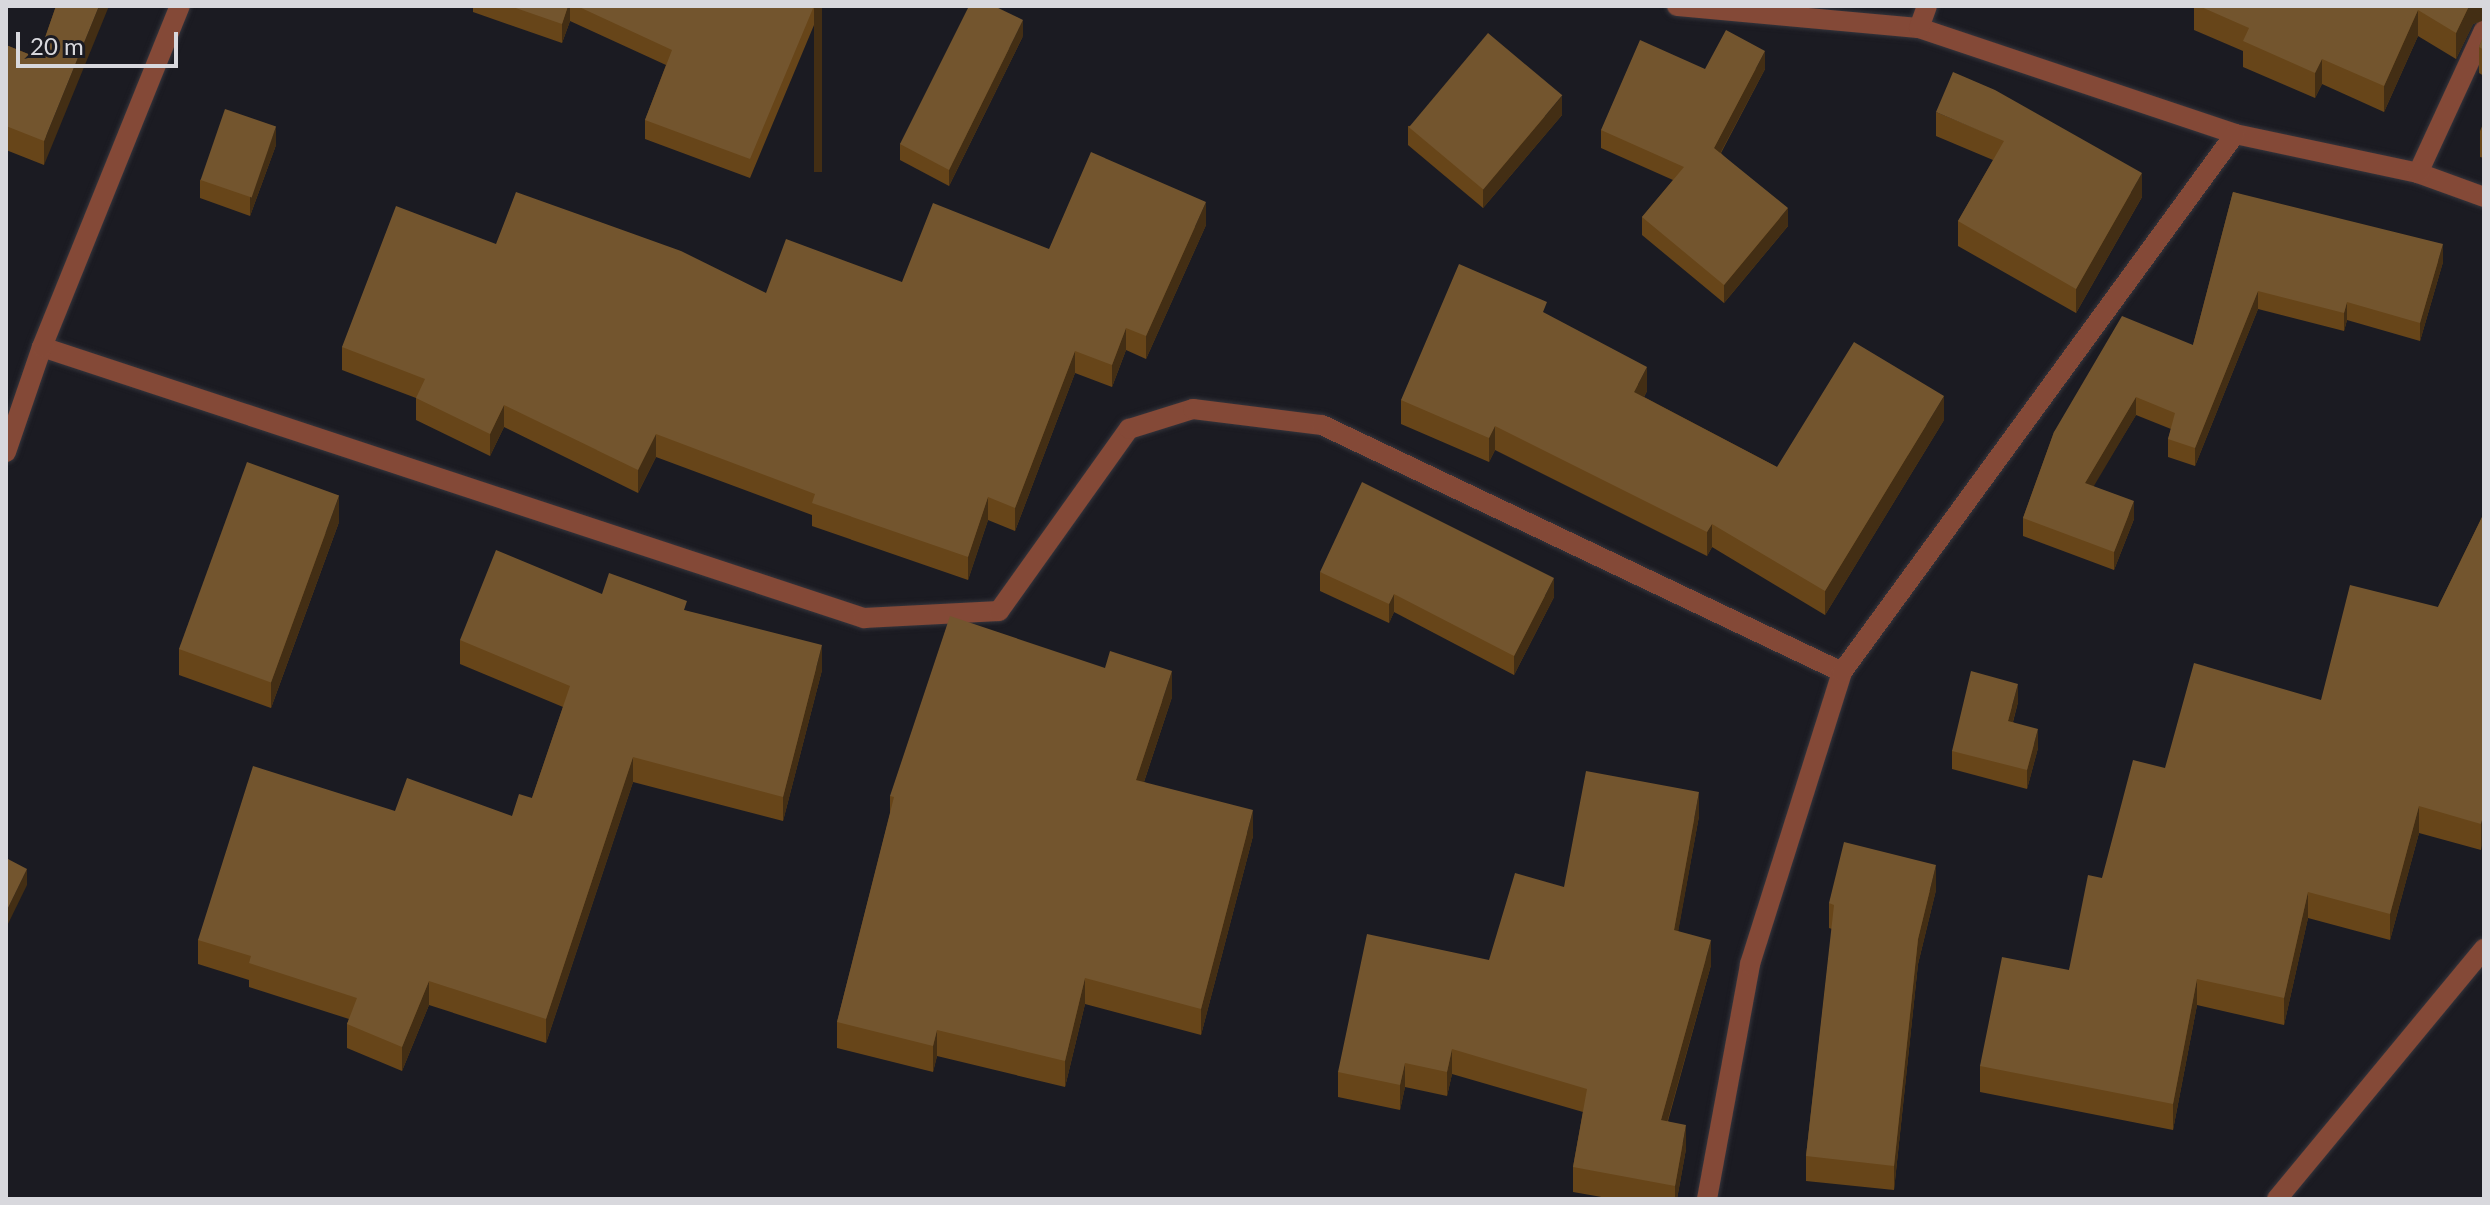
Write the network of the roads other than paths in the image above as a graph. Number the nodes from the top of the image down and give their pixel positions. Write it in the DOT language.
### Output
graph roads {
  1 [pos="180,6"];
  2 [pos="1677,6"];
  3 [pos="1927,6"];
  4 [pos="1919,28"];
  5 [pos="2484,30"];
  6 [pos="2235,134"];
  7 [pos="2418,173"];
  8 [pos="2484,197"];
  9 [pos="42,347"];
  10 [pos="6,452"];
  11 [pos="1842,672"];
  12 [pos="2484,949"];
  13 [pos="1707,1199"];
  14 [pos="2277,1199"];
  1 -- 9 [label="street"];
  2 -- 4 [label="street"];
  3 -- 4 [label="street"];
  4 -- 6 [label="street"];
  5 -- 7 [label="street"];
  6 -- 7 [label="street"];
  6 -- 11 [label="street"];
  7 -- 8 [label="street"];
  9 -- 10 [label="street"];
  9 -- 11 [label="street"];
  11 -- 13 [label="street"];
  12 -- 14 [label="street"];
}
